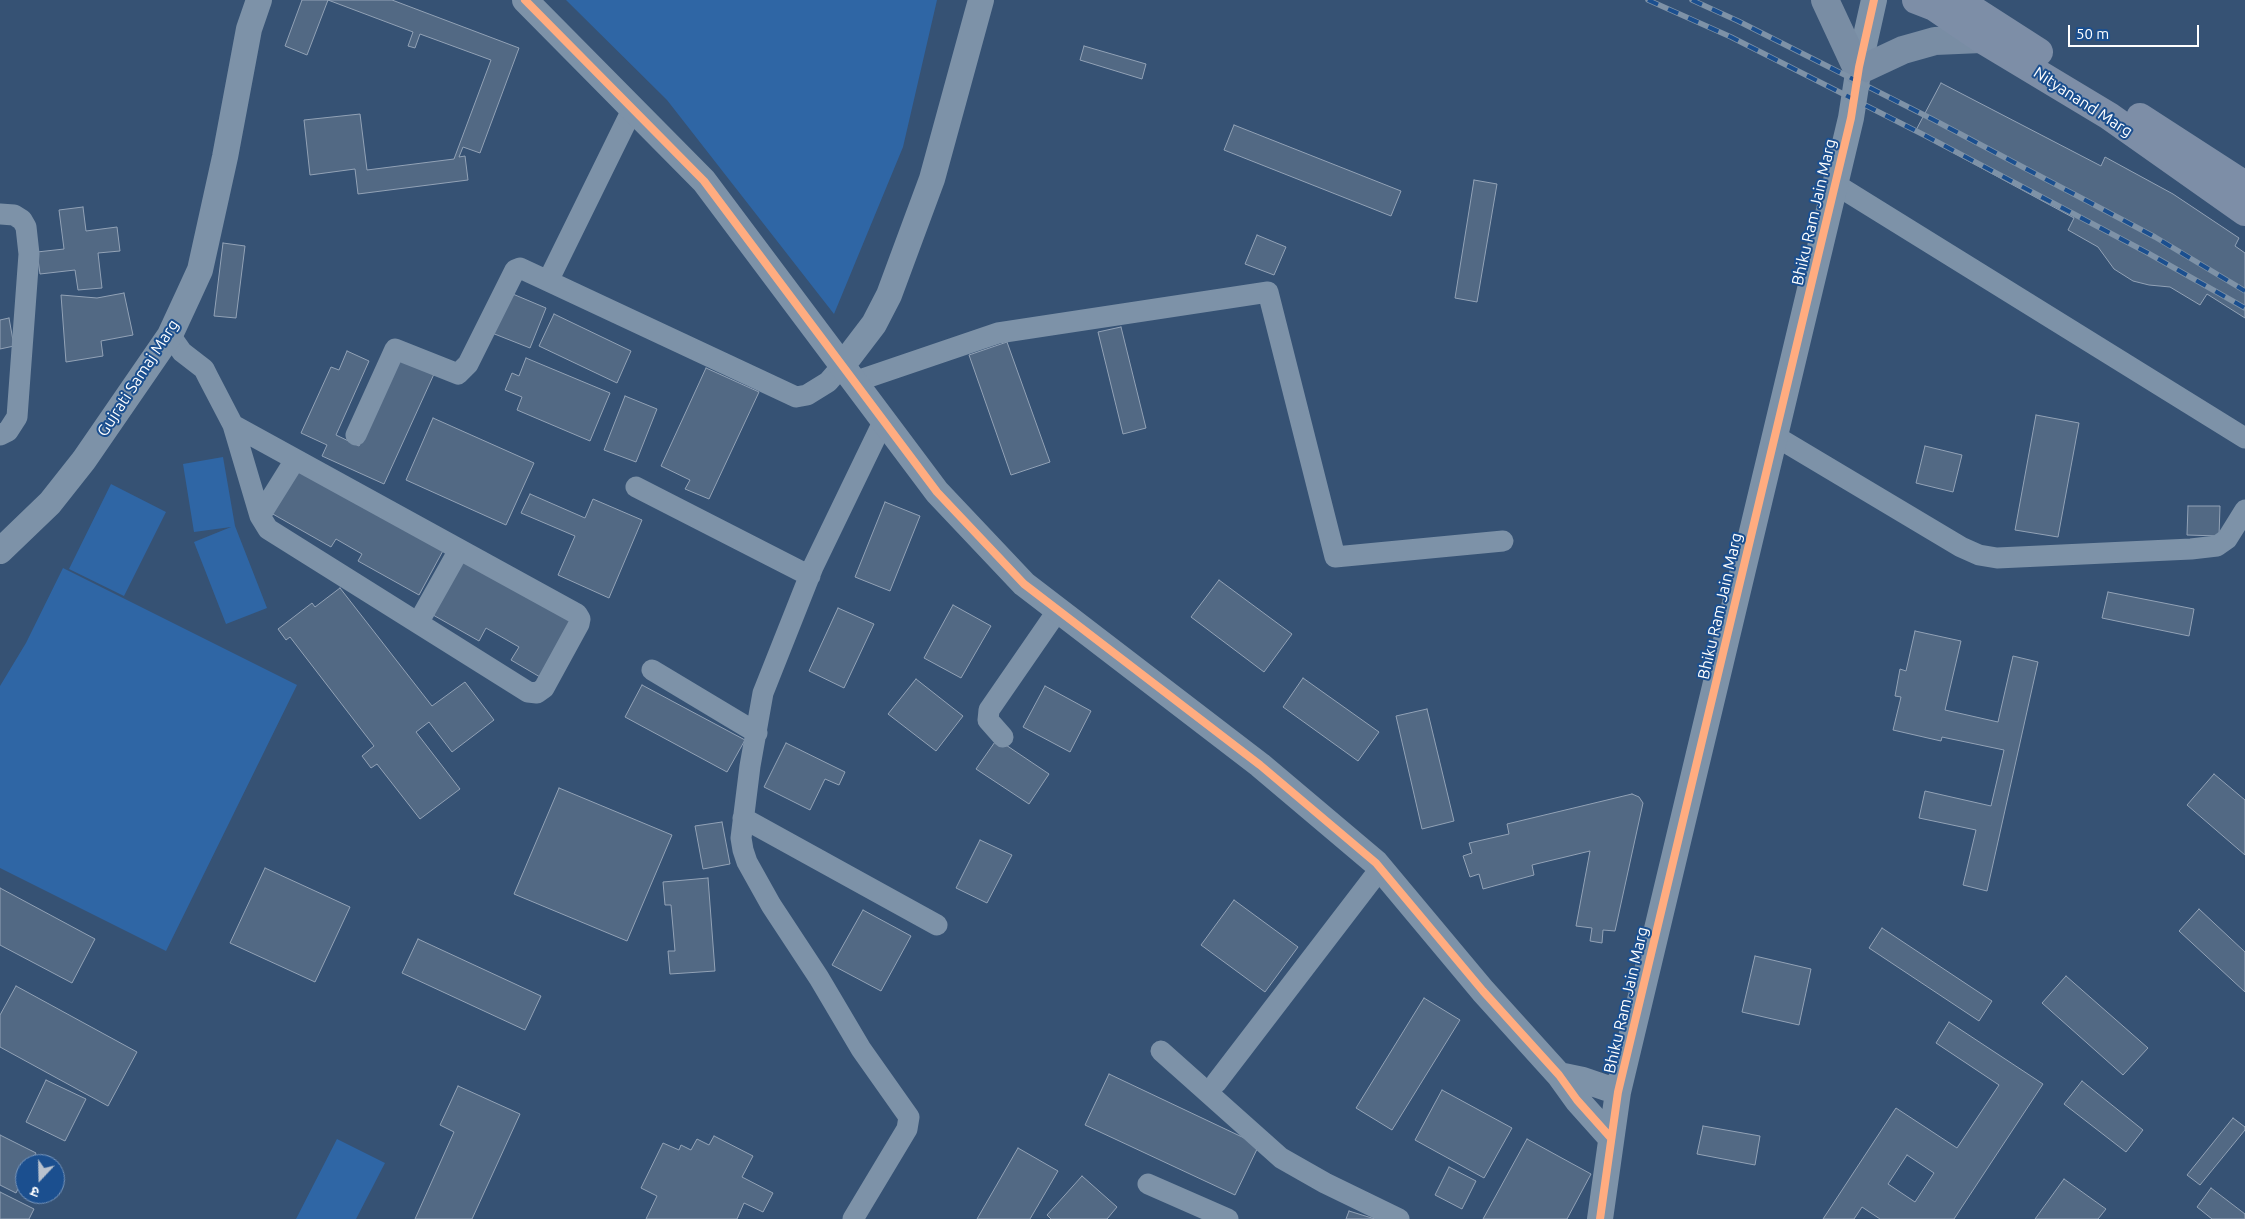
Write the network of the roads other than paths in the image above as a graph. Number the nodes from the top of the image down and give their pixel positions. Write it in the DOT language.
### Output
graph roads {
  1 [pos="258,0"];
  2 [pos="525,0"];
  3 [pos="981,0"];
  4 [pos="1825,0"];
  5 [pos="1874,0"];
  6 [pos="1916,0"];
  7 [pos="1958,0"];
  8 [pos="1980,38"];
  9 [pos="1858,71"];
  10 [pos="633,108"];
  11 [pos="1835,184"];
  12 [pos="2245,185"];
  13 [pos="2245,212"];
  14 [pos="0,214"];
  15 [pos="548,281"];
  16 [pos="170,335"];
  17 [pos="848,374"];
  18 [pos="884,420"];
  19 [pos="233,425"];
  20 [pos="0,435"];
  21 [pos="356,435"];
  22 [pos="1775,436"];
  23 [pos="2245,438"];
  24 [pos="295,460"];
  25 [pos="636,487"];
  26 [pos="2245,510"];
  27 [pos="260,516"];
  28 [pos="1503,541"];
  29 [pos="459,550"];
  30 [pos="0,551"];
  31 [pos="810,576"];
  32 [pos="1058,610"];
  33 [pos="418,623"];
  34 [pos="652,670"];
  35 [pos="757,733"];
  36 [pos="1003,737"];
  37 [pos="744,818"];
  38 [pos="1380,869"];
  39 [pos="937,925"];
  40 [pos="1162,1051"];
  41 [pos="1560,1075"];
  42 [pos="1216,1083"];
  43 [pos="1618,1092"];
  44 [pos="1611,1138"];
  45 [pos="1148,1184"];
  46 [pos="1604,1217"];
  47 [pos="853,1219"];
  48 [pos="1228,1219"];
  49 [pos="1399,1219"];
  1 -- 16 [label="street, Gujrati Samaj Marg"];
  2 -- 10 [label="street"];
  3 -- 17 [label="street"];
  4 -- 9 [label="main road"];
  5 -- 9 [label="street, Bhiku Ram Jain Marg"];
  6 -- 8 [label="main road, Nityanand Marg"];
  7 -- 12 [label="main road, Nityanand Marg"];
  8 -- 9 [label="main road"];
  8 -- 13 [label="main road, Nityanand Marg"];
  9 -- 11 [label="street, Bhiku Ram Jain Marg"];
  10 -- 15 [label="street"];
  10 -- 17 [label="street"];
  11 -- 22 [label="street, Bhiku Ram Jain Marg"];
  11 -- 23 [label="street"];
  14 -- 20 [label="street"];
  15 -- 17 [label="street"];
  15 -- 21 [label="street"];
  16 -- 19 [label="street"];
  16 -- 30 [label="street, Gujrati Samaj Marg"];
  17 -- 18 [label="street"];
  17 -- 28 [label="street"];
  18 -- 31 [label="street"];
  18 -- 32 [label="street"];
  19 -- 24 [label="street"];
  19 -- 27 [label="street"];
  22 -- 26 [label="street"];
  22 -- 43 [label="street, Bhiku Ram Jain Marg"];
  24 -- 27 [label="street"];
  24 -- 29 [label="street"];
  25 -- 31 [label="street"];
  27 -- 33 [label="street"];
  29 -- 33 [label="street"];
  29 -- 33 [label="street"];
  31 -- 35 [label="street"];
  32 -- 36 [label="street"];
  32 -- 38 [label="street"];
  34 -- 35 [label="street"];
  35 -- 37 [label="street"];
  37 -- 39 [label="street"];
  37 -- 47 [label="street"];
  38 -- 41 [label="street"];
  38 -- 42 [label="street"];
  40 -- 49 [label="street"];
  41 -- 43 [label="street"];
  41 -- 44 [label="street"];
  43 -- 44 [label="street, Bhiku Ram Jain Marg"];
  44 -- 46 [label="street, Bhiku Ram Jain Marg"];
  45 -- 48 [label="street"];
}
